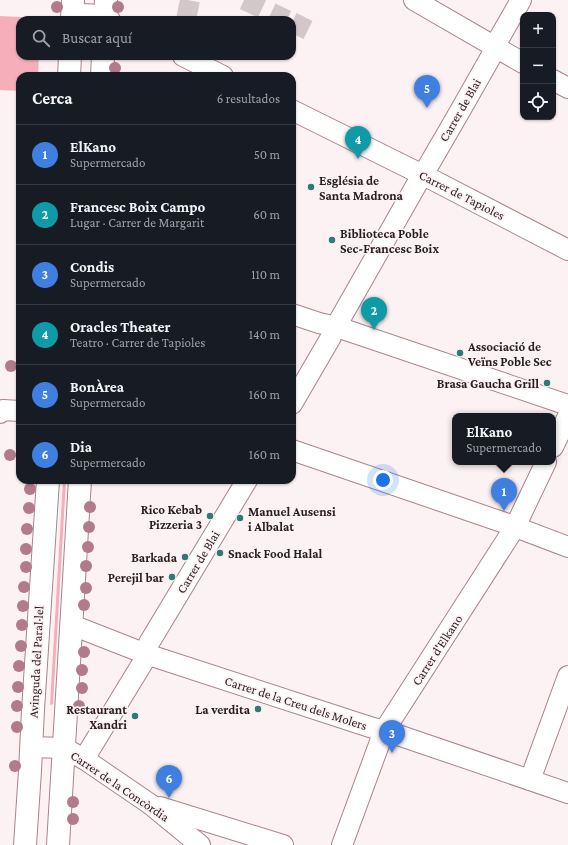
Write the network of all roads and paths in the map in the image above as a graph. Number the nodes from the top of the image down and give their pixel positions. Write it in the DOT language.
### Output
graph roads {
  1 [pos="414,0"];
  2 [pos="521,0"];
  3 [pos="72,12"];
  4 [pos="106,14"];
  5 [pos="70,60"];
  6 [pos="103,60"];
  7 [pos="191,60"];
  8 [pos="520,61"];
  9 [pos="69,72"];
  10 [pos="102,72"];
  11 [pos="215,72"];
  12 [pos="556,82"];
  13 [pos="568,88"];
  14 [pos="296,112"];
  15 [pos="568,250"];
  16 [pos="296,315"];
  17 [pos="296,397"];
  18 [pos="568,405"];
  19 [pos="568,416"];
  20 [pos="556,441"];
  21 [pos="296,451"];
  22 [pos="545,465"];
  23 [pos="48,484"];
  24 [pos="80,484"];
  25 [pos="245,484"];
  26 [pos="516,527"];
  27 [pos="568,547"];
  28 [pos="72,625"];
  29 [pos="568,676"];
  30 [pos="384,731"];
  31 [pos="31,747"];
  32 [pos="64,748"];
  33 [pos="84,759"];
  34 [pos="530,780"];
  35 [pos="568,793"];
  36 [pos="150,804"];
  37 [pos="25,845"];
  38 [pos="58,845"];
  39 [pos="200,845"];
  40 [pos="283,845"];
  41 [pos="342,845"];
  1 -- 8 [label="street"];
  2 -- 17 [label="street, Carrer de Blai"];
  3 -- 4 [label="street"];
  5 -- 9 [label="main road"];
  6 -- 10 [label="main road"];
  7 -- 11 [label="street"];
  12 -- 13 [label="street"];
  14 -- 15 [label="street, Carrer de Tapioles"];
  16 -- 18 [label="street"];
  19 -- 20 [label="street"];
  21 -- 26 [label="street"];
  22 -- 26 [label="street, Carrer d'Elkano"];
  23 -- 31 [label="main road, Avinguda del Paral·lel"];
  24 -- 28 [label="main road"];
  25 -- 33 [label="street, Carrer de Blai"];
  26 -- 27 [label="street"];
  26 -- 30 [label="street, Carrer d'Elkano"];
  28 -- 30 [label="street, Carrer de la Creu dels Molers"];
  28 -- 32 [label="main road"];
  29 -- 34 [label="street"];
  30 -- 34 [label="street, Carrer de la Creu dels Molers"];
  30 -- 41 [label="street, Carrer d'Elkano"];
  31 -- 32 [label="street, Carrer de la Concòrdia"];
  31 -- 37 [label="main road, Avinguda del Paral·lel"];
  32 -- 33 [label="street, Carrer de la Concòrdia"];
  32 -- 38 [label="main road"];
  33 -- 36 [label="street, Carrer de la Concòrdia"];
  34 -- 35 [label="street, Carrer de la Creu dels Molers"];
  36 -- 39 [label="street, Carrer de la Concòrdia"];
  36 -- 40 [label="street"];
}
